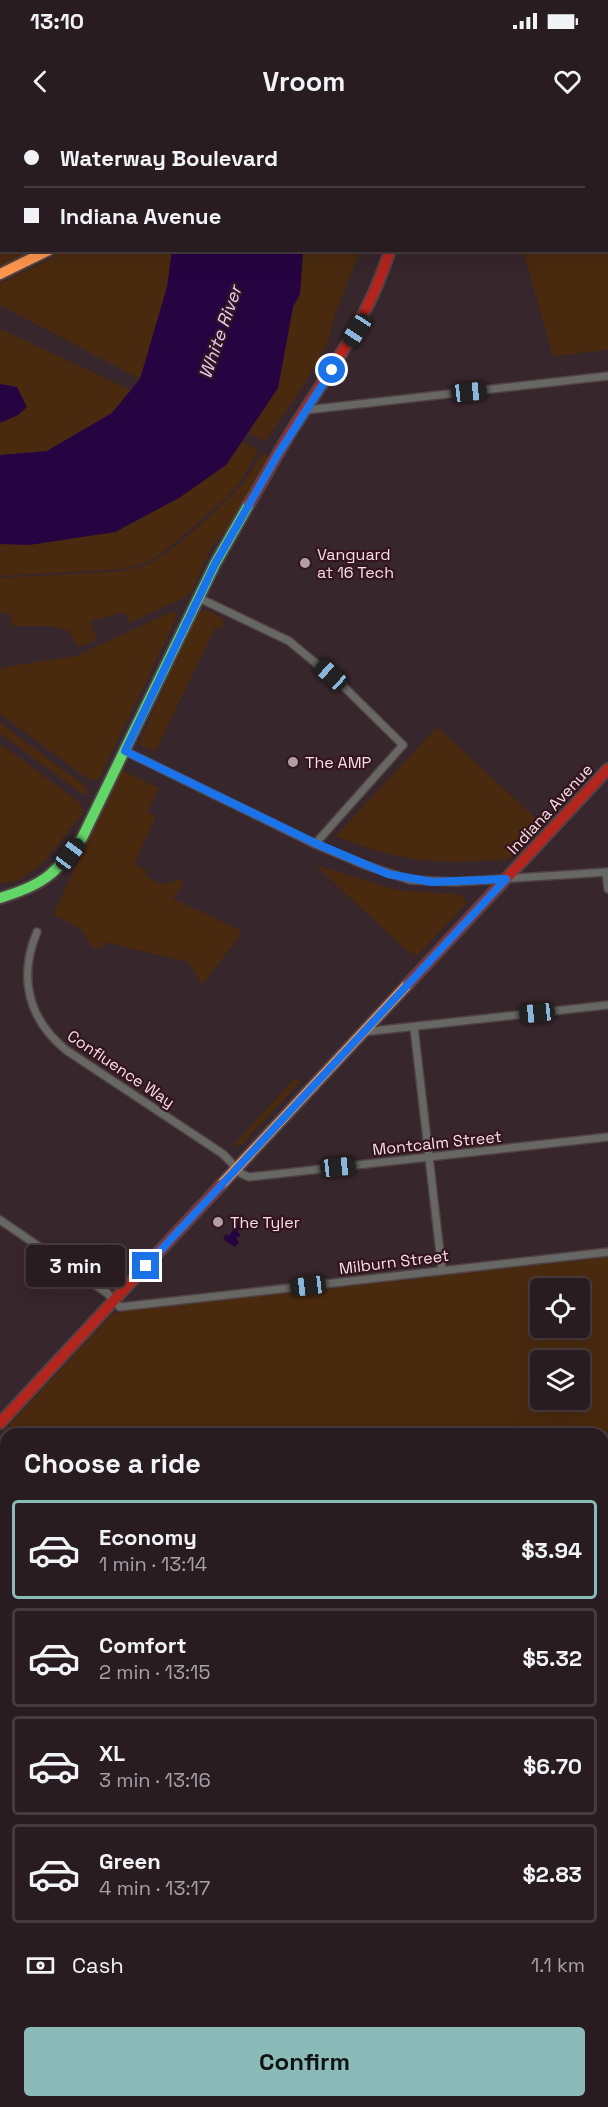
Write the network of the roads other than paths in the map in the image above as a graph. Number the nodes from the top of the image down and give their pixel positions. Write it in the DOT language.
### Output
graph roads {
  1 [pos="46,252"];
  2 [pos="389,252"];
  3 [pos="0,274"];
  4 [pos="608,376"];
  5 [pos="306,410"];
  6 [pos="199,598"];
  7 [pos="125,751"];
  8 [pos="608,769"];
  9 [pos="315,843"];
  10 [pos="607,872"];
  11 [pos="506,879"];
  12 [pos="608,889"];
  13 [pos="0,898"];
  14 [pos="37,932"];
  15 [pos="608,1005"];
  16 [pos="414,1027"];
  17 [pos="363,1032"];
  18 [pos="608,1137"];
  19 [pos="429,1157"];
  20 [pos="236,1169"];
  21 [pos="0,1220"];
  22 [pos="608,1252"];
  23 [pos="442,1270"];
  24 [pos="114,1300"];
  25 [pos="0,1423"];
  1 -- 3 [label="main road"];
  2 -- 5 [label="main road"];
  4 -- 5 [label="street"];
  5 -- 6 [label="main road"];
  6 -- 7 [label="main road"];
  6 -- 9 [label="street"];
  7 -- 9 [label="street"];
  7 -- 13 [label="main road"];
  8 -- 11 [label="main road, Indiana Avenue"];
  9 -- 11 [label="street"];
  10 -- 11 [label="street"];
  10 -- 12 [label="street"];
  11 -- 17 [label="main road, Indiana Avenue"];
  14 -- 20 [label="street, Confluence Way"];
  15 -- 16 [label="street"];
  16 -- 17 [label="street"];
  16 -- 19 [label="street"];
  17 -- 20 [label="main road, Indiana Avenue"];
  18 -- 19 [label="street, Montcalm Street"];
  19 -- 20 [label="street, Montcalm Street"];
  19 -- 23 [label="street"];
  20 -- 24 [label="main road, Indiana Avenue"];
  21 -- 24 [label="street"];
  22 -- 23 [label="street, Milburn Street"];
  23 -- 24 [label="street, Milburn Street"];
  24 -- 25 [label="main road, Indiana Avenue"];
}
